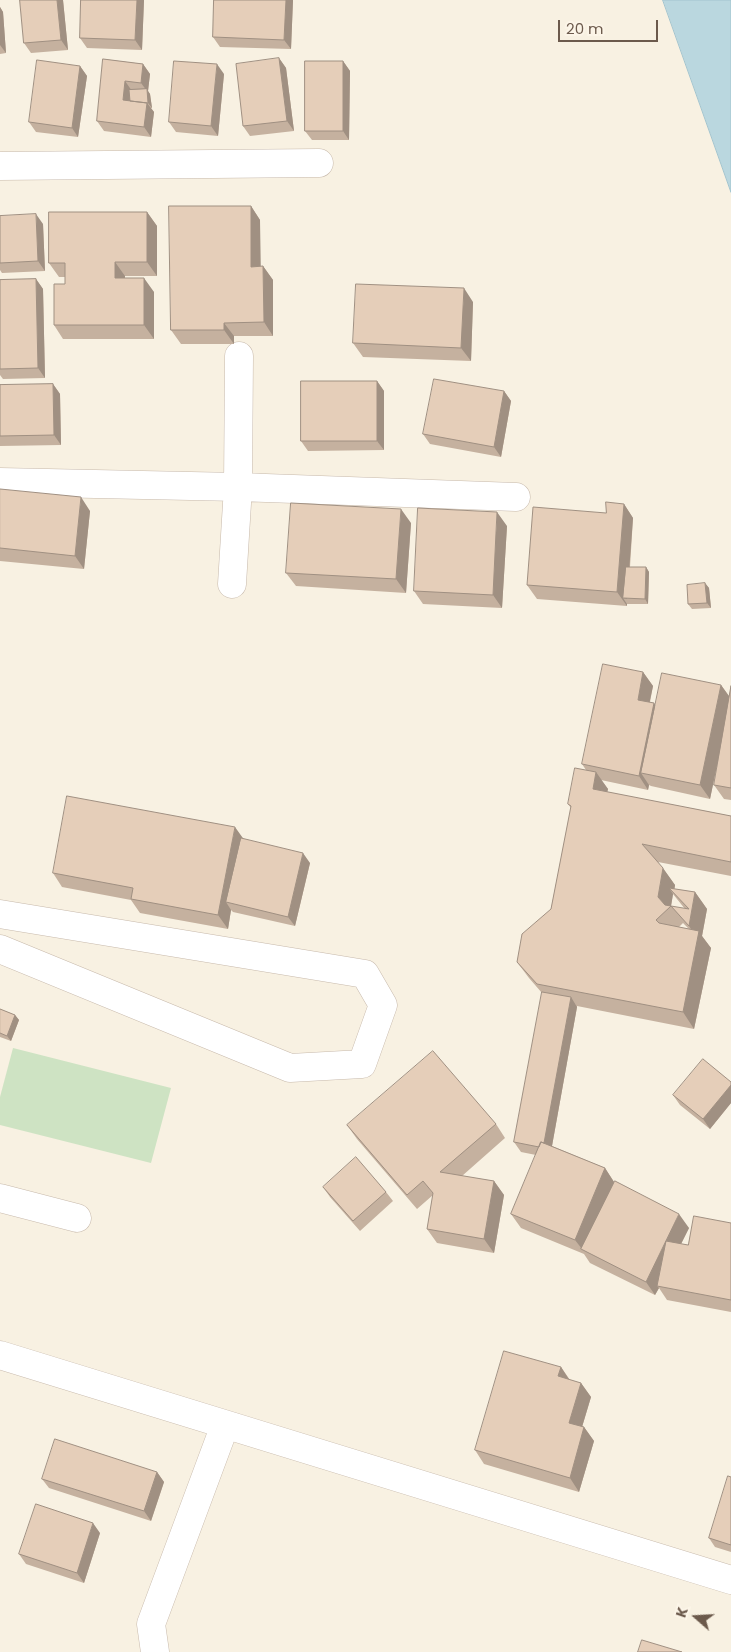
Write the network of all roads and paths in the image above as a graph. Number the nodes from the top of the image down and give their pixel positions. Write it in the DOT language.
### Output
graph roads {
  1 [pos="319,163"];
  2 [pos="0,166"];
  3 [pos="239,356"];
  4 [pos="0,482"];
  5 [pos="238,487"];
  6 [pos="516,497"];
  7 [pos="232,584"];
  8 [pos="0,914"];
  9 [pos="0,949"];
  10 [pos="0,1198"];
  11 [pos="77,1218"];
  12 [pos="0,1355"];
  13 [pos="225,1425"];
  14 [pos="731,1580"];
  15 [pos="155,1652"];
  1 -- 2 [label="street"];
  3 -- 5 [label="street"];
  4 -- 5 [label="street"];
  5 -- 6 [label="street"];
  5 -- 7 [label="street"];
  8 -- 9 [label="street"];
  10 -- 11 [label="street"];
  12 -- 13 [label="street"];
  13 -- 14 [label="street"];
  13 -- 15 [label="street"];
}
